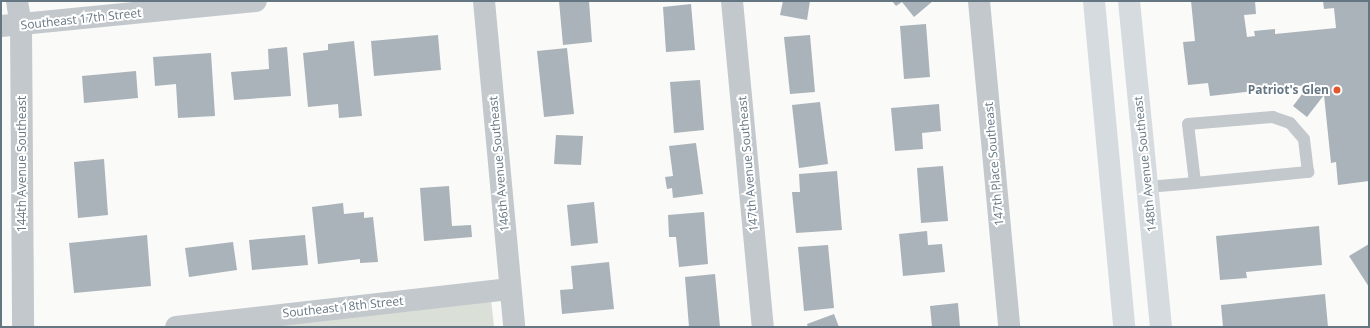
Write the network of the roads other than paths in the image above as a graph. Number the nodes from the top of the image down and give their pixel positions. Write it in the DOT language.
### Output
graph roads {
  1 [pos="17,1"];
  2 [pos="256,1"];
  3 [pos="484,1"];
  4 [pos="732,1"];
  5 [pos="979,1"];
  6 [pos="1094,1"];
  7 [pos="1129,1"];
  8 [pos="11,26"];
  9 [pos="1195,183"];
  10 [pos="1147,187"];
  11 [pos="510,289"];
  12 [pos="23,327"];
  13 [pos="176,327"];
  14 [pos="514,327"];
  15 [pos="763,327"];
  16 [pos="1009,327"];
  17 [pos="1124,327"];
  18 [pos="1161,327"];
  1 -- 8 [label="street, 144th Avenue Southeast"];
  2 -- 8 [label="street, Southeast 17th Street"];
  3 -- 11 [label="street, 146th Avenue Southeast"];
  4 -- 15 [label="street, 147th Avenue Southeast"];
  5 -- 16 [label="street, 147th Place Southeast"];
  6 -- 17 [label="main road"];
  7 -- 10 [label="main road, 148th Avenue Southeast"];
  8 -- 12 [label="street, 144th Avenue Southeast"];
  9 -- 9 [label="lane"];
  9 -- 10 [label="lane"];
  10 -- 18 [label="main road, 148th Avenue Southeast"];
  11 -- 13 [label="street, Southeast 18th Street"];
  11 -- 14 [label="street, 146th Avenue Southeast"];
}
